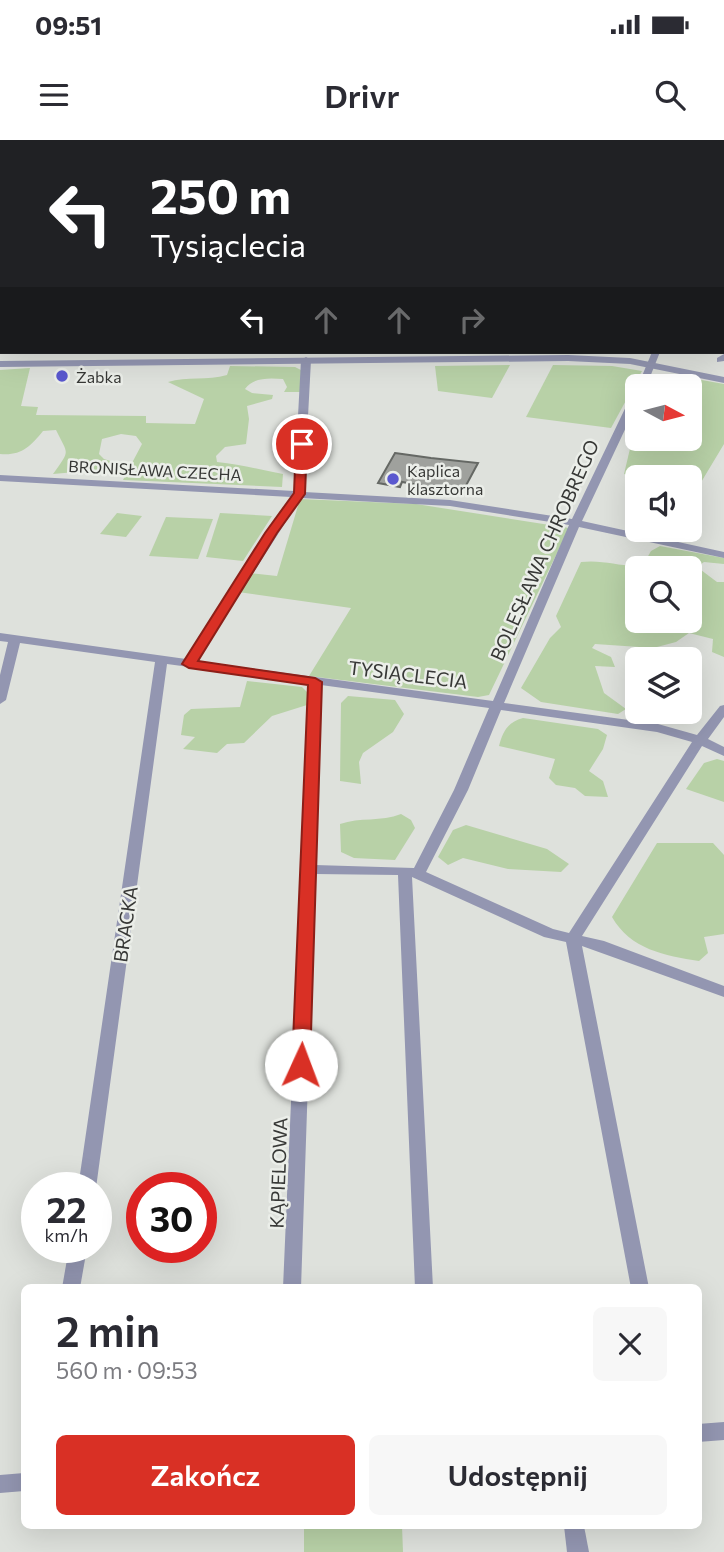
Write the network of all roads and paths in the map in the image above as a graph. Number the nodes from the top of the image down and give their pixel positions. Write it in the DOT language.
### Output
graph roads {
  1 [pos="655,354"];
  2 [pos="306,360"];
  3 [pos="0,363"];
  4 [pos="651,364"];
  5 [pos="646,374"];
  6 [pos="724,380"];
  7 [pos="625,419"];
  8 [pos="0,478"];
  9 [pos="299,494"];
  10 [pos="575,523"];
  11 [pos="724,555"];
  12 [pos="0,637"];
  13 [pos="15,639"];
  14 [pos="161,660"];
  15 [pos="189,664"];
  16 [pos="315,682"];
  17 [pos="0,701"];
  18 [pos="496,704"];
  19 [pos="724,709"];
  20 [pos="700,740"];
  21 [pos="724,752"];
  22 [pos="309,869"];
  23 [pos="411,872"];
  24 [pos="573,939"];
  25 [pos="724,992"];
  26 [pos="89,1172"];
  27 [pos="75,1263"];
  28 [pos="72,1284"];
  29 [pos="292,1284"];
  30 [pos="424,1284"];
  31 [pos="639,1284"];
  32 [pos="724,1431"];
  33 [pos="702,1433"];
  34 [pos="21,1482"];
  35 [pos="0,1483"];
  36 [pos="574,1529"];
  37 [pos="578,1552"];
  1 -- 4 [label="street"];
  2 -- 3 [label="street"];
  2 -- 4 [label="street"];
  2 -- 9 [label="street"];
  4 -- 5 [label="street"];
  4 -- 6 [label="street"];
  7 -- 10 [label="street, BOLESŁAWA CHROBREGO"];
  8 -- 9 [label="street, BRONISŁAWA CZECHA"];
  9 -- 10 [label="street, BRONISŁAWA CZECHA"];
  9 -- 15 [label="street"];
  10 -- 11 [label="street, BRONISŁAWA CZECHA"];
  10 -- 18 [label="street, BOLESŁAWA CHROBREGO"];
  12 -- 13 [label="street, TYSIĄCLECIA"];
  13 -- 14 [label="street, TYSIĄCLECIA"];
  13 -- 17 [label="street"];
  14 -- 15 [label="street, TYSIĄCLECIA"];
  14 -- 26 [label="street, BRACKA"];
  15 -- 16 [label="street, TYSIĄCLECIA"];
  16 -- 18 [label="street, TYSIĄCLECIA"];
  16 -- 22 [label="street, KĄPIELOWA"];
  18 -- 20 [label="street, TYSIĄCLECIA"];
  18 -- 23 [label="street, BOLESŁAWA CHROBREGO"];
  19 -- 20 [label="street"];
  20 -- 21 [label="street, TYSIĄCLECIA"];
  20 -- 24 [label="street"];
  22 -- 23 [label="street"];
  22 -- 29 [label="street, KĄPIELOWA"];
  23 -- 24 [label="street"];
  23 -- 30 [label="street"];
  24 -- 25 [label="street"];
  24 -- 31 [label="street"];
  27 -- 28 [label="street"];
  32 -- 33 [label="street"];
  34 -- 35 [label="street"];
  36 -- 37 [label="street"];
}
